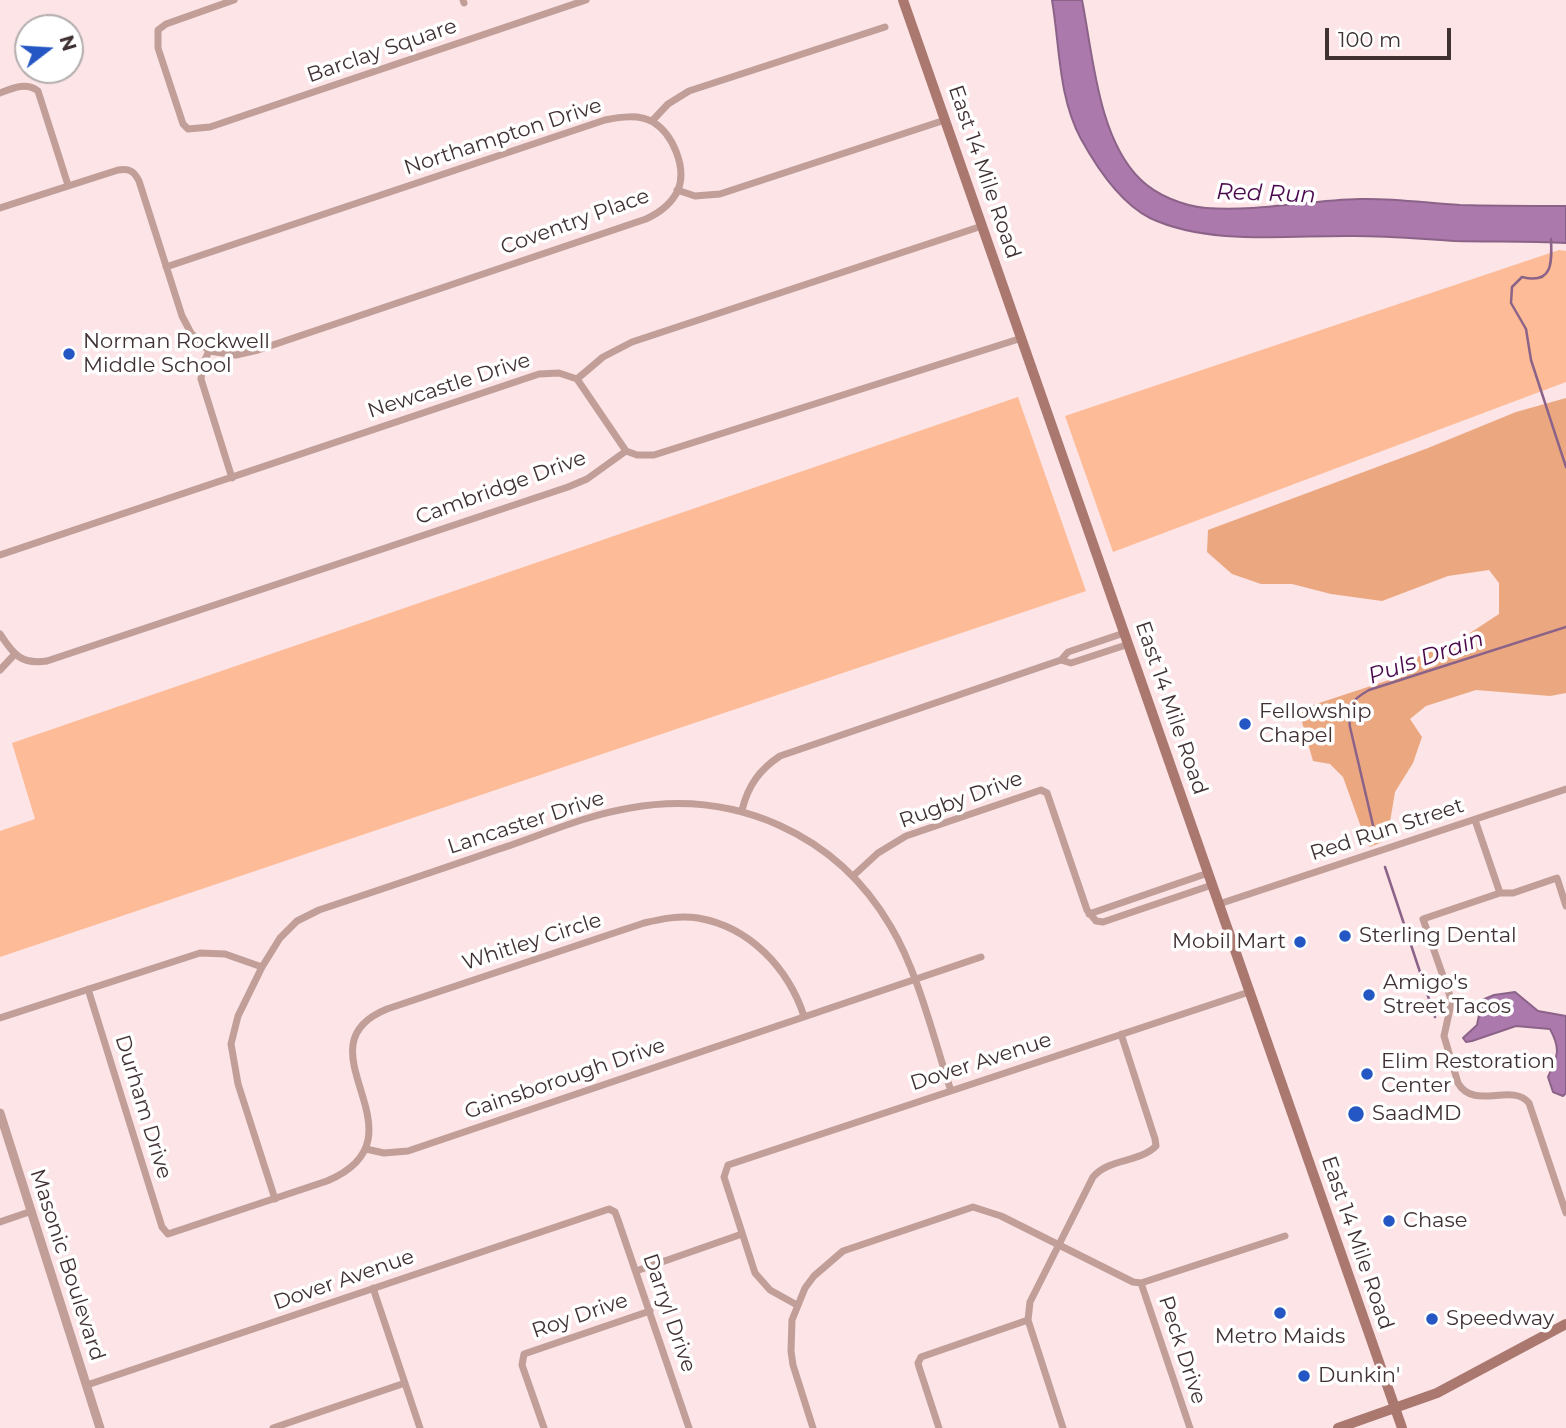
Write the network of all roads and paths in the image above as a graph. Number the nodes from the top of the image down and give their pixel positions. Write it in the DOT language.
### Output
graph roads {
  1 [pos="234,0"];
  2 [pos="586,0"];
  3 [pos="903,0"];
  4 [pos="885,27"];
  5 [pos="0,93"];
  6 [pos="945,120"];
  7 [pos="652,121"];
  8 [pos="68,185"];
  9 [pos="677,190"];
  10 [pos="0,208"];
  11 [pos="982,226"];
  12 [pos="166,267"];
  13 [pos="1022,338"];
  14 [pos="209,351"];
  15 [pos="577,379"];
  16 [pos="626,451"];
  17 [pos="232,478"];
  18 [pos="0,555"];
  19 [pos="1125,633"];
  20 [pos="0,634"];
  21 [pos="1129,645"];
  22 [pos="14,655"];
  23 [pos="1061,660"];
  24 [pos="0,670"];
  25 [pos="1566,789"];
  26 [pos="741,810"];
  27 [pos="1475,820"];
  28 [pos="1208,873"];
  29 [pos="853,876"];
  30 [pos="1212,885"];
  31 [pos="1500,893"];
  32 [pos="1219,904"];
  33 [pos="1566,906"];
  34 [pos="1089,914"];
  35 [pos="981,957"];
  36 [pos="262,967"];
  37 [pos="914,980"];
  38 [pos="88,989"];
  39 [pos="1249,992"];
  40 [pos="804,1016"];
  41 [pos="0,1018"];
  42 [pos="1121,1034"];
  43 [pos="951,1091"];
  44 [pos="0,1113"];
  45 [pos="366,1149"];
  46 [pos="275,1199"];
  47 [pos="612,1210"];
  48 [pos="32,1212"];
  49 [pos="1566,1213"];
  50 [pos="0,1222"];
  51 [pos="742,1234"];
  52 [pos="1285,1236"];
  53 [pos="1059,1245"];
  54 [pos="636,1270"];
  55 [pos="1142,1283"];
  56 [pos="373,1288"];
  57 [pos="797,1305"];
  58 [pos="650,1311"];
  59 [pos="1028,1320"];
  60 [pos="1566,1324"];
  61 [pos="405,1383"];
  62 [pos="87,1385"];
  63 [pos="1395,1409"];
  64 [pos="100,1428"];
  65 [pos="273,1428"];
  66 [pos="420,1428"];
  67 [pos="544,1428"];
  68 [pos="689,1428"];
  69 [pos="813,1428"];
  70 [pos="939,1428"];
  71 [pos="1063,1428"];
  72 [pos="1190,1428"];
  73 [pos="1338,1428"];
  74 [pos="1402,1428"];
  1 -- 2 [label="street, Barclay Square"];
  3 -- 6 [label="main road, East 14 Mile Road"];
  4 -- 7 [label="street"];
  5 -- 8 [label="street"];
  6 -- 9 [label="street, Coventry Place"];
  6 -- 11 [label="main road, East 14 Mile Road"];
  7 -- 9 [label="street"];
  7 -- 12 [label="street, Northampton Drive"];
  8 -- 10 [label="street"];
  8 -- 12 [label="street"];
  9 -- 14 [label="street, Coventry Place"];
  11 -- 13 [label="main road, East 14 Mile Road"];
  11 -- 15 [label="street"];
  12 -- 14 [label="street"];
  13 -- 16 [label="street"];
  13 -- 19 [label="main road, East 14 Mile Road"];
  14 -- 17 [label="street"];
  15 -- 16 [label="street"];
  15 -- 17 [label="street, Newcastle Drive"];
  16 -- 22 [label="street, Cambridge Drive"];
  17 -- 18 [label="street, Newcastle Drive"];
  19 -- 21 [label="main road, East 14 Mile Road"];
  19 -- 23 [label="street"];
  20 -- 22 [label="street"];
  21 -- 23 [label="street"];
  21 -- 28 [label="main road, East 14 Mile Road"];
  22 -- 24 [label="street"];
  23 -- 26 [label="street"];
  25 -- 27 [label="street, Red Run Street"];
  26 -- 29 [label="street, Lancaster Drive"];
  26 -- 36 [label="street, Lancaster Drive"];
  27 -- 31 [label="street"];
  27 -- 32 [label="street, Red Run Street"];
  28 -- 30 [label="main road, East 14 Mile Road"];
  28 -- 34 [label="street"];
  29 -- 34 [label="street, Rugby Drive"];
  29 -- 37 [label="street, Lancaster Drive"];
  30 -- 32 [label="main road, East 14 Mile Road"];
  30 -- 34 [label="street"];
  31 -- 33 [label="street"];
  31 -- 49 [label="street"];
  32 -- 39 [label="main road, East 14 Mile Road"];
  35 -- 37 [label="street, Gainsborough Drive"];
  36 -- 38 [label="street"];
  36 -- 46 [label="street, Lancaster Drive"];
  37 -- 40 [label="street, Gainsborough Drive"];
  37 -- 43 [label="street, Lancaster Drive"];
  38 -- 41 [label="street"];
  38 -- 46 [label="street, Durham Drive"];
  39 -- 42 [label="street, Dover Avenue"];
  39 -- 63 [label="main road, East 14 Mile Road"];
  40 -- 45 [label="street, Gainsborough Drive"];
  40 -- 45 [label="street, Whitley Circle"];
  42 -- 43 [label="street, Dover Avenue"];
  42 -- 53 [label="street"];
  43 -- 51 [label="street, Dover Avenue"];
  44 -- 48 [label="street, Masonic Boulevard"];
  45 -- 46 [label="street"];
  47 -- 54 [label="street, Darryl Drive"];
  47 -- 56 [label="street, Dover Avenue"];
  48 -- 50 [label="street"];
  48 -- 62 [label="street, Masonic Boulevard"];
  51 -- 54 [label="street"];
  51 -- 57 [label="street"];
  52 -- 55 [label="street"];
  53 -- 55 [label="street"];
  53 -- 57 [label="street"];
  53 -- 59 [label="street"];
  54 -- 58 [label="street, Darryl Drive"];
  55 -- 72 [label="street, Peck Drive"];
  56 -- 61 [label="street"];
  56 -- 62 [label="street, Dover Avenue"];
  57 -- 69 [label="street"];
  58 -- 67 [label="street, Roy Drive"];
  58 -- 68 [label="street, Darryl Drive"];
  59 -- 70 [label="street"];
  59 -- 71 [label="street"];
  60 -- 63 [label="main road"];
  61 -- 65 [label="street"];
  61 -- 66 [label="street"];
  62 -- 64 [label="street, Masonic Boulevard"];
  63 -- 73 [label="main road"];
  63 -- 74 [label="main road, East 14 Mile Road"];
}
